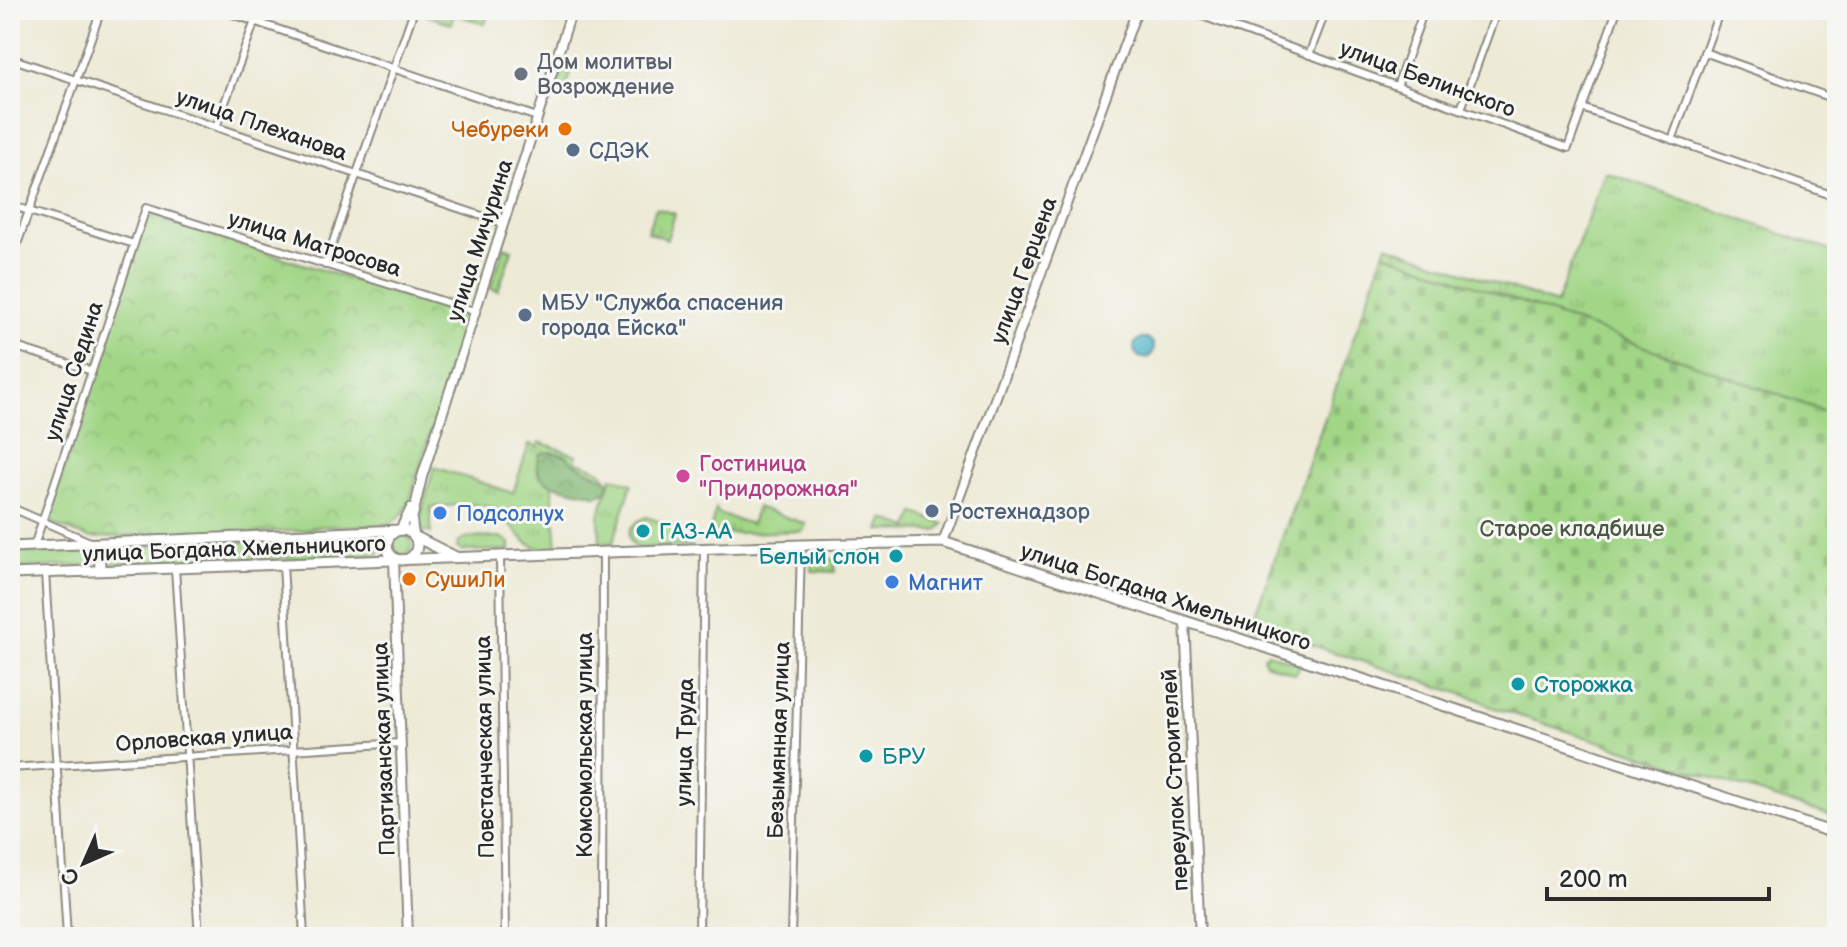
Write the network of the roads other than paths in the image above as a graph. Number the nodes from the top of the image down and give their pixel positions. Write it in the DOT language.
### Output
graph roads {
  1 [pos="101,10"];
  2 [pos="221,10"];
  3 [pos="259,10"];
  4 [pos="414,10"];
  5 [pos="572,10"];
  6 [pos="1137,10"];
  7 [pos="1186,10"];
  8 [pos="1236,10"];
  9 [pos="1326,10"];
  10 [pos="1424,10"];
  11 [pos="1497,10"];
  12 [pos="1617,10"];
  13 [pos="1720,10"];
  14 [pos="1824,10"];
  15 [pos="1837,15"];
  16 [pos="255,21"];
  17 [pos="1231,26"];
  18 [pos="1704,52"];
  19 [pos="1309,55"];
  20 [pos="10,58"];
  21 [pos="393,70"];
  22 [pos="77,80"];
  23 [pos="1397,86"];
  24 [pos="1837,100"];
  25 [pos="1582,108"];
  26 [pos="1461,109"];
  27 [pos="537,117"];
  28 [pos="216,127"];
  29 [pos="1672,140"];
  30 [pos="357,174"];
  31 [pos="1837,197"];
  32 [pos="10,205"];
  33 [pos="146,208"];
  34 [pos="29,211"];
  35 [pos="503,223"];
  36 [pos="134,244"];
  37 [pos="10,264"];
  38 [pos="325,265"];
  39 [pos="474,311"];
  40 [pos="10,345"];
  41 [pos="92,371"];
  42 [pos="421,481"];
  43 [pos="10,507"];
  44 [pos="42,520"];
  45 [pos="400,530"];
  46 [pos="414,536"];
  47 [pos="943,542"];
  48 [pos="96,544"];
  49 [pos="801,545"];
  50 [pos="34,546"];
  51 [pos="10,547"];
  52 [pos="704,548"];
  53 [pos="603,553"];
  54 [pos="500,557"];
  55 [pos="460,558"];
  56 [pos="398,560"];
  57 [pos="283,564"];
  58 [pos="175,568"];
  59 [pos="100,570"];
  60 [pos="45,572"];
  61 [pos="10,574"];
  62 [pos="1185,621"];
  63 [pos="401,743"];
  64 [pos="294,749"];
  65 [pos="186,756"];
  66 [pos="58,765"];
  67 [pos="10,768"];
  68 [pos="1837,834"];
  69 [pos="67,937"];
  70 [pos="199,937"];
  71 [pos="304,937"];
  72 [pos="408,937"];
  73 [pos="505,937"];
  74 [pos="602,937"];
  75 [pos="699,937"];
  76 [pos="791,937"];
  77 [pos="1200,937"];
  1 -- 22 [label="street"];
  2 -- 16 [label="street"];
  3 -- 16 [label="street"];
  4 -- 21 [label="street"];
  5 -- 27 [label="street, улица Мичурина"];
  6 -- 47 [label="street, улица Герцена"];
  7 -- 17 [label="street, улица Белинского"];
  8 -- 17 [label="street"];
  9 -- 19 [label="street"];
  10 -- 23 [label="street"];
  11 -- 26 [label="street"];
  12 -- 25 [label="street"];
  13 -- 18 [label="street"];
  14 -- 15 [label="street"];
  16 -- 21 [label="street"];
  16 -- 28 [label="street"];
  17 -- 19 [label="street, улица Белинского"];
  18 -- 24 [label="street"];
  18 -- 29 [label="street"];
  19 -- 23 [label="street, улица Белинского"];
  20 -- 22 [label="street, улица Плеханова"];
  21 -- 27 [label="street"];
  21 -- 30 [label="street"];
  22 -- 28 [label="street, улица Плеханова"];
  22 -- 34 [label="street"];
  23 -- 26 [label="street, улица Белинского"];
  25 -- 26 [label="street, улица Белинского"];
  25 -- 29 [label="street"];
  27 -- 35 [label="street, улица Мичурина"];
  28 -- 30 [label="street, улица Плеханова"];
  29 -- 31 [label="street"];
  30 -- 35 [label="street, улица Плеханова"];
  30 -- 38 [label="street"];
  32 -- 34 [label="street"];
  33 -- 36 [label="street, улица Седина"];
  33 -- 38 [label="street, улица Матросова"];
  34 -- 36 [label="street"];
  34 -- 37 [label="street"];
  35 -- 39 [label="street, улица Мичурина"];
  36 -- 41 [label="street, улица Седина"];
  38 -- 39 [label="street, улица Матросова"];
  39 -- 42 [label="street, улица Мичурина"];
  40 -- 41 [label="street"];
  41 -- 44 [label="street, улица Седина"];
  42 -- 45 [label="street, улица Мичурина"];
  42 -- 46 [label="street, улица Мичурина"];
  43 -- 44 [label="street"];
  44 -- 48 [label="street"];
  44 -- 50 [label="street, улица Седина"];
  45 -- 46 [label="main road"];
  45 -- 48 [label="main road, улица Богдана Хмельницкого"];
  45 -- 56 [label="main road"];
  46 -- 55 [label="main road, улица Богдана Хмельницкого"];
  46 -- 56 [label="main road"];
  47 -- 49 [label="main road, улица Богдана Хмельницкого"];
  47 -- 62 [label="main road, улица Богдана Хмельницкого"];
  48 -- 50 [label="main road, улица Богдана Хмельницкого"];
  48 -- 59 [label="main road"];
  49 -- 52 [label="main road, улица Богдана Хмельницкого"];
  49 -- 76 [label="street, Безымянная улица"];
  50 -- 51 [label="main road, улица Богдана Хмельницкого"];
  52 -- 53 [label="main road, улица Богдана Хмельницкого"];
  52 -- 75 [label="street, улица Труда"];
  53 -- 54 [label="main road, улица Богдана Хмельницкого"];
  53 -- 74 [label="street, Комсомольская улица"];
  54 -- 55 [label="main road, улица Богдана Хмельницкого"];
  54 -- 73 [label="street, Повстанческая улица"];
  55 -- 56 [label="main road, улица Богдана Хмельницкого"];
  56 -- 57 [label="main road, улица Богдана Хмельницкого"];
  56 -- 63 [label="street, Партизанская улица"];
  57 -- 58 [label="main road, улица Богдана Хмельницкого"];
  57 -- 64 [label="street"];
  58 -- 59 [label="main road, улица Богдана Хмельницкого"];
  58 -- 65 [label="street"];
  59 -- 60 [label="main road, улица Богдана Хмельницкого"];
  60 -- 61 [label="main road, улица Богдана Хмельницкого"];
  60 -- 66 [label="street"];
  62 -- 68 [label="main road, улица Богдана Хмельницкого"];
  62 -- 77 [label="street, переулок Строителей"];
  63 -- 64 [label="street, Орловская улица"];
  63 -- 72 [label="street, Партизанская улица"];
  64 -- 65 [label="street, Орловская улица"];
  64 -- 71 [label="street"];
  65 -- 66 [label="street, Орловская улица"];
  65 -- 70 [label="street"];
  66 -- 67 [label="street, Орловская улица"];
  66 -- 69 [label="street"];
}
